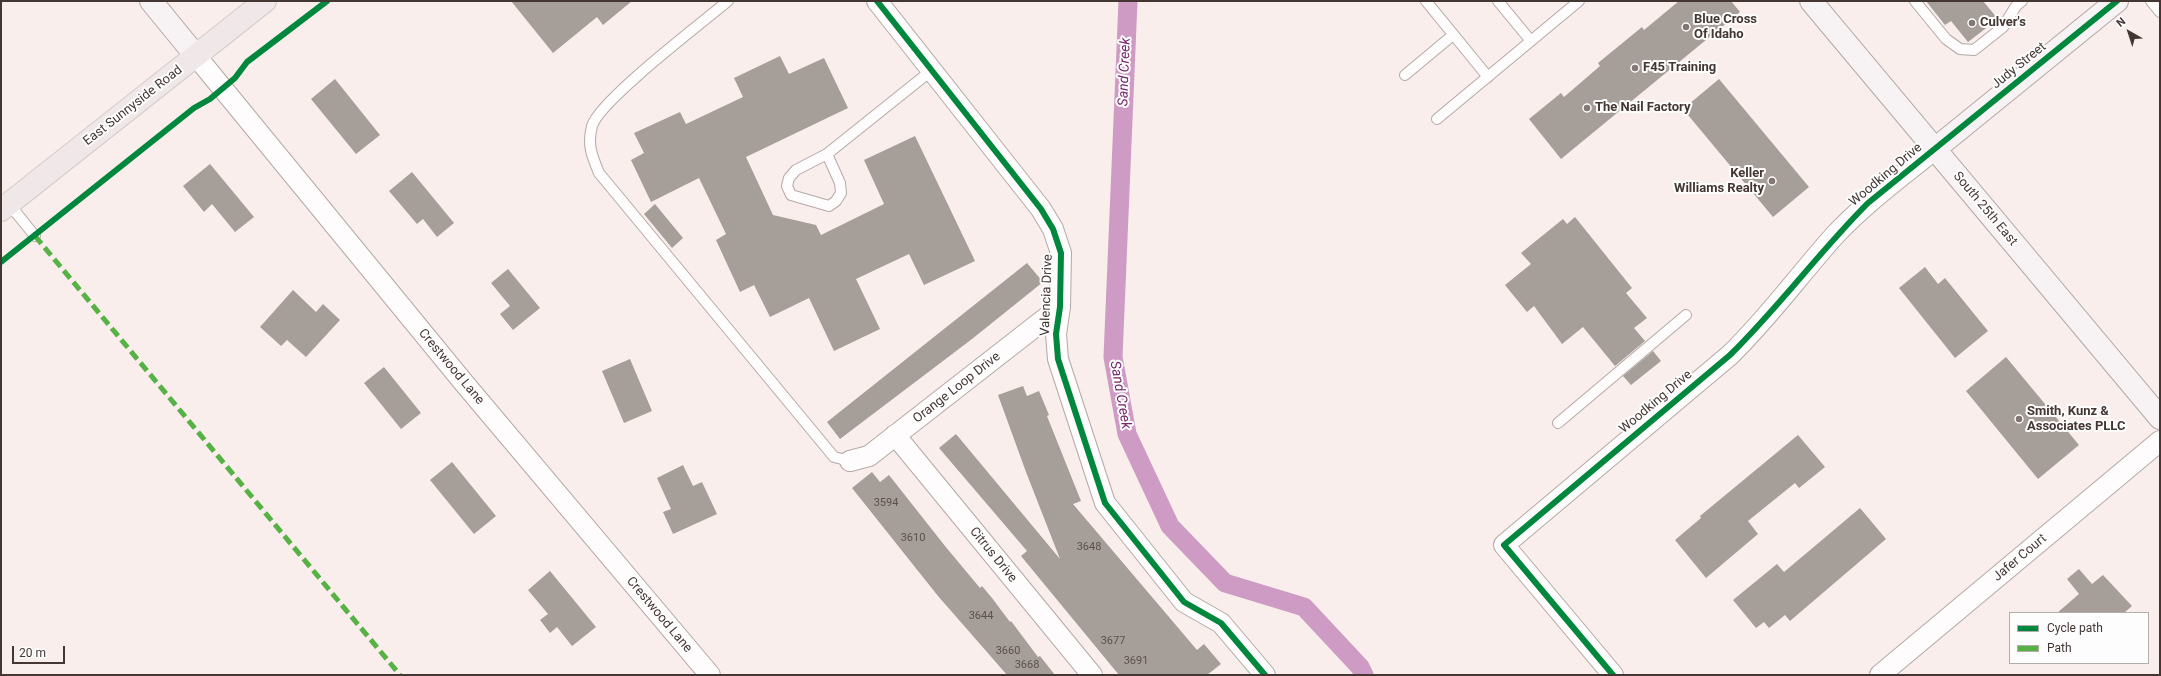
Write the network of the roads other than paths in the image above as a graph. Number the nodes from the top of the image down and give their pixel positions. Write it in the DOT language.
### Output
graph roads {
  1 [pos="150,1"];
  2 [pos="265,1"];
  3 [pos="728,1"];
  4 [pos="877,1"];
  5 [pos="1426,1"];
  6 [pos="1579,1"];
  7 [pos="1810,1"];
  8 [pos="1915,1"];
  9 [pos="2022,1"];
  10 [pos="2117,1"];
  11 [pos="2151,1"];
  12 [pos="1503,3"];
  13 [pos="2160,12"];
  14 [pos="1454,35"];
  15 [pos="1531,41"];
  16 [pos="196,56"];
  17 [pos="932,70"];
  18 [pos="1405,76"];
  19 [pos="1488,77"];
  20 [pos="1437,119"];
  21 [pos="1935,149"];
  22 [pos="827,154"];
  23 [pos="5,207"];
  24 [pos="35,236"];
  25 [pos="1060,308"];
  26 [pos="1686,315"];
  27 [pos="2160,418"];
  28 [pos="1558,422"];
  29 [pos="895,435"];
  30 [pos="2160,441"];
  31 [pos="850,461"];
  32 [pos="710,675"];
  33 [pos="1092,675"];
  34 [pos="1265,675"];
  35 [pos="1613,675"];
  36 [pos="1880,675"];
  1 -- 16 [label="main road"];
  2 -- 16 [label="main road, East Sunnyside Road"];
  3 -- 31 [label="lane"];
  4 -- 17 [label="street, Valencia Drive"];
  5 -- 14 [label="lane"];
  6 -- 15 [label="lane"];
  7 -- 21 [label="main road, South 25th East"];
  8 -- 9 [label="lane"];
  10 -- 21 [label="main road, Judy Street"];
  11 -- 13 [label="lane"];
  12 -- 15 [label="lane"];
  14 -- 18 [label="lane"];
  14 -- 19 [label="lane"];
  15 -- 19 [label="lane"];
  16 -- 23 [label="main road, East Sunnyside Road"];
  16 -- 32 [label="street, Crestwood Lane"];
  17 -- 22 [label="lane"];
  17 -- 25 [label="street, Valencia Drive"];
  19 -- 20 [label="lane"];
  21 -- 27 [label="main road, South 25th East"];
  21 -- 35 [label="street, Woodking Drive"];
  22 -- 22 [label="lane"];
  23 -- 24 [label="lane"];
  25 -- 29 [label="street, Orange Loop Drive"];
  25 -- 34 [label="street, Valencia Drive"];
  26 -- 28 [label="lane"];
  29 -- 31 [label="street, Orange Loop Drive"];
  29 -- 33 [label="street, Citrus Drive"];
  30 -- 36 [label="street, Jafer Court"];
}
